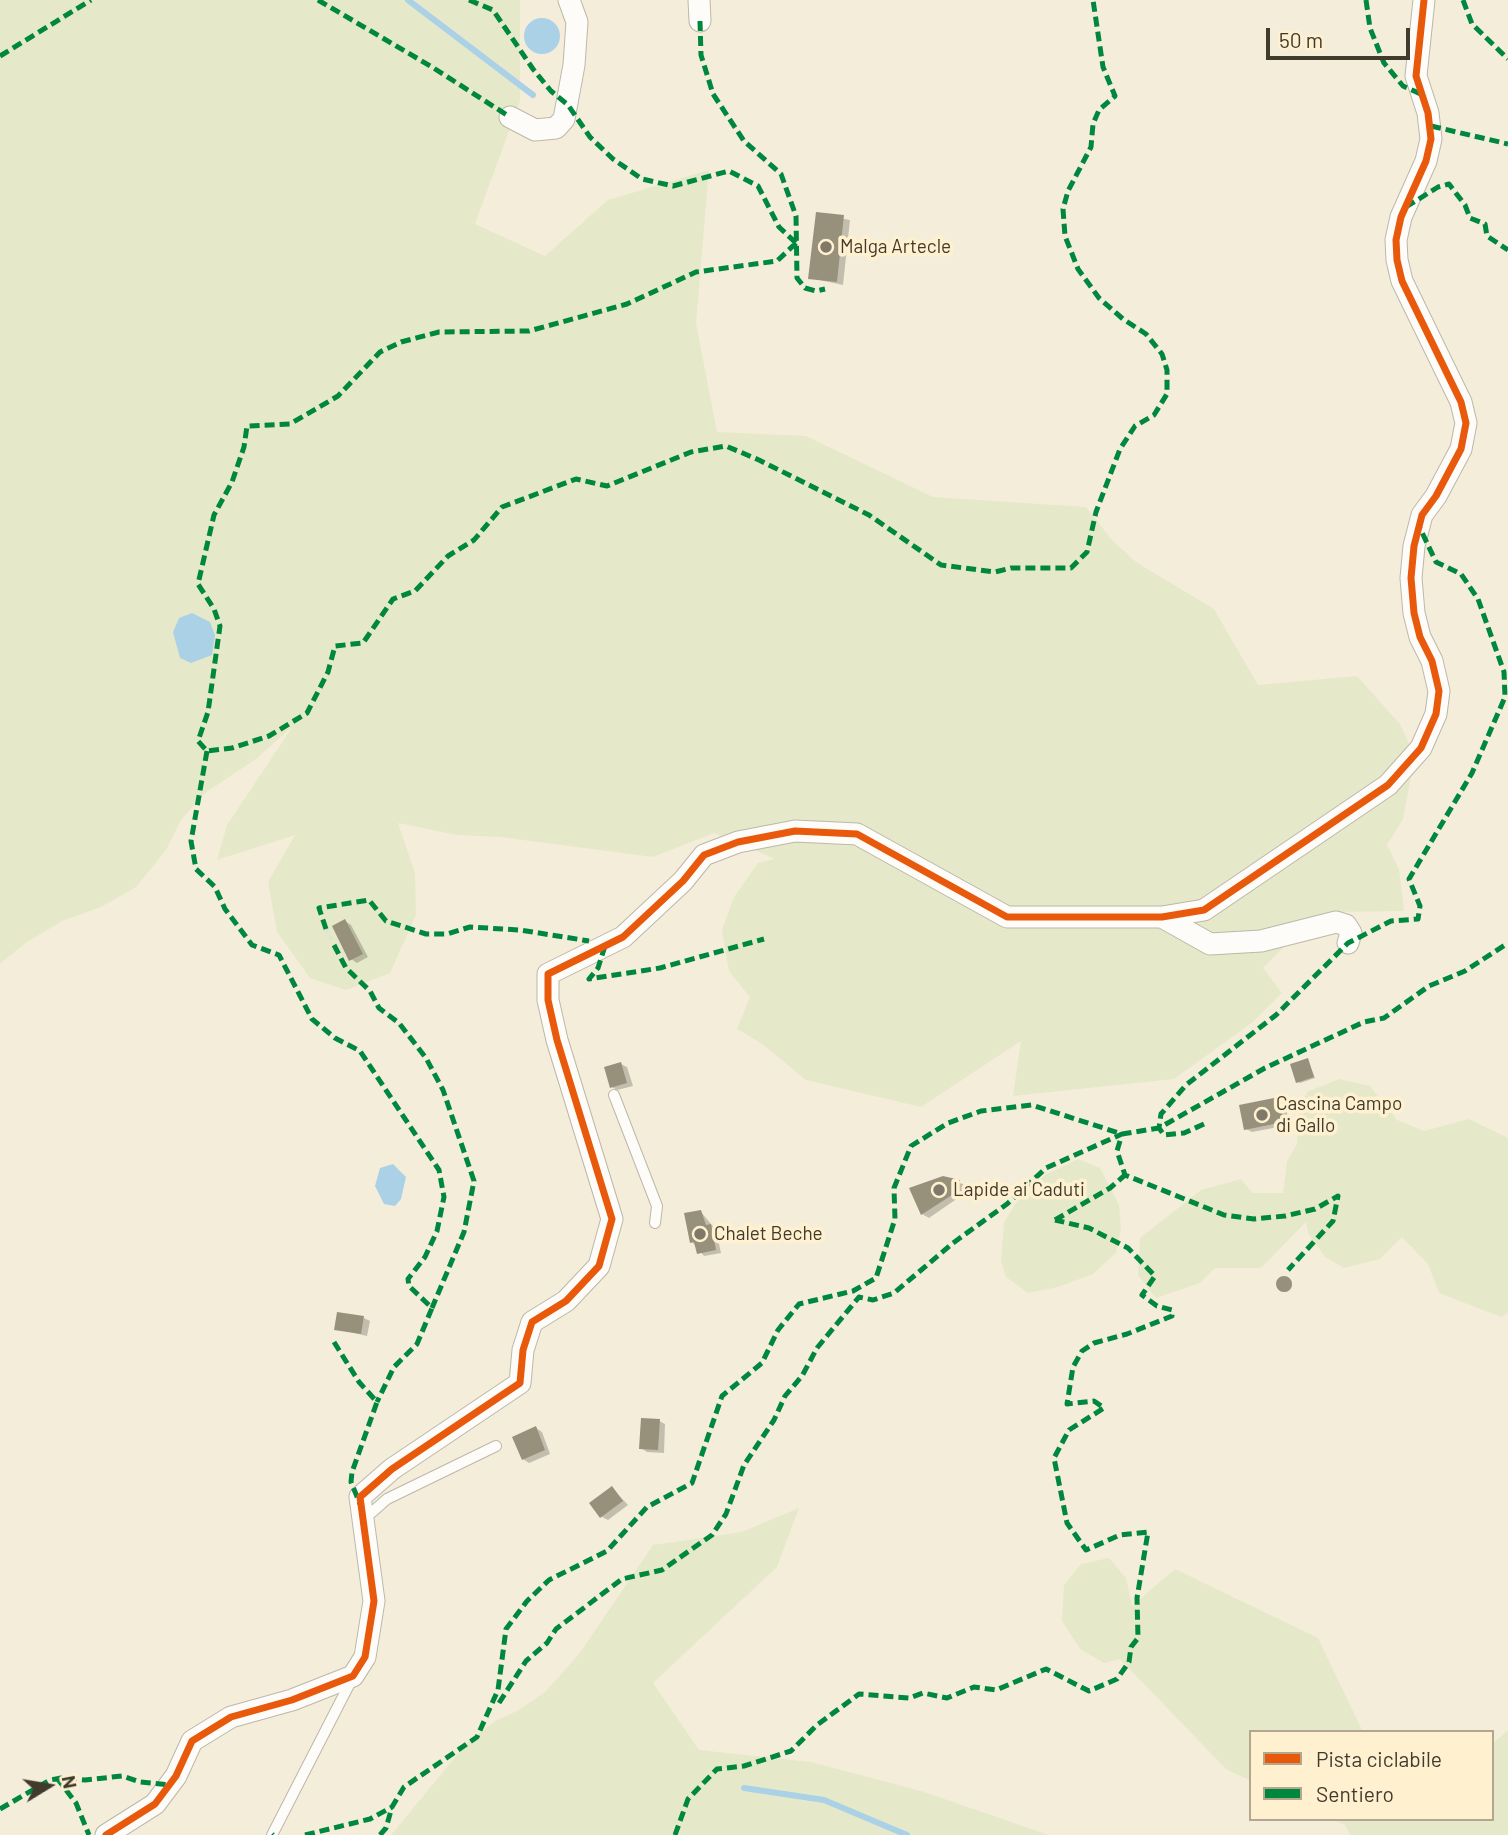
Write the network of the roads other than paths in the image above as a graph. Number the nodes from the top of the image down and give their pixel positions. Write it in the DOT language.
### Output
graph roads {
  1 [pos="569,0"];
  2 [pos="1424,0"];
  3 [pos="510,117"];
  4 [pos="1162,918"];
  5 [pos="1348,943"];
  6 [pos="614,1095"];
  7 [pos="655,1223"];
  8 [pos="496,1446"];
  9 [pos="362,1521"];
  10 [pos="353,1676"];
  11 [pos="106,1835"];
  12 [pos="272,1835"];
  1 -- 3 [label="street"];
  2 -- 4 [label="street"];
  4 -- 5 [label="street"];
  4 -- 9 [label="street"];
  6 -- 7 [label="lane"];
  8 -- 9 [label="lane"];
  9 -- 10 [label="street"];
  10 -- 11 [label="street"];
  10 -- 12 [label="lane"];
}
